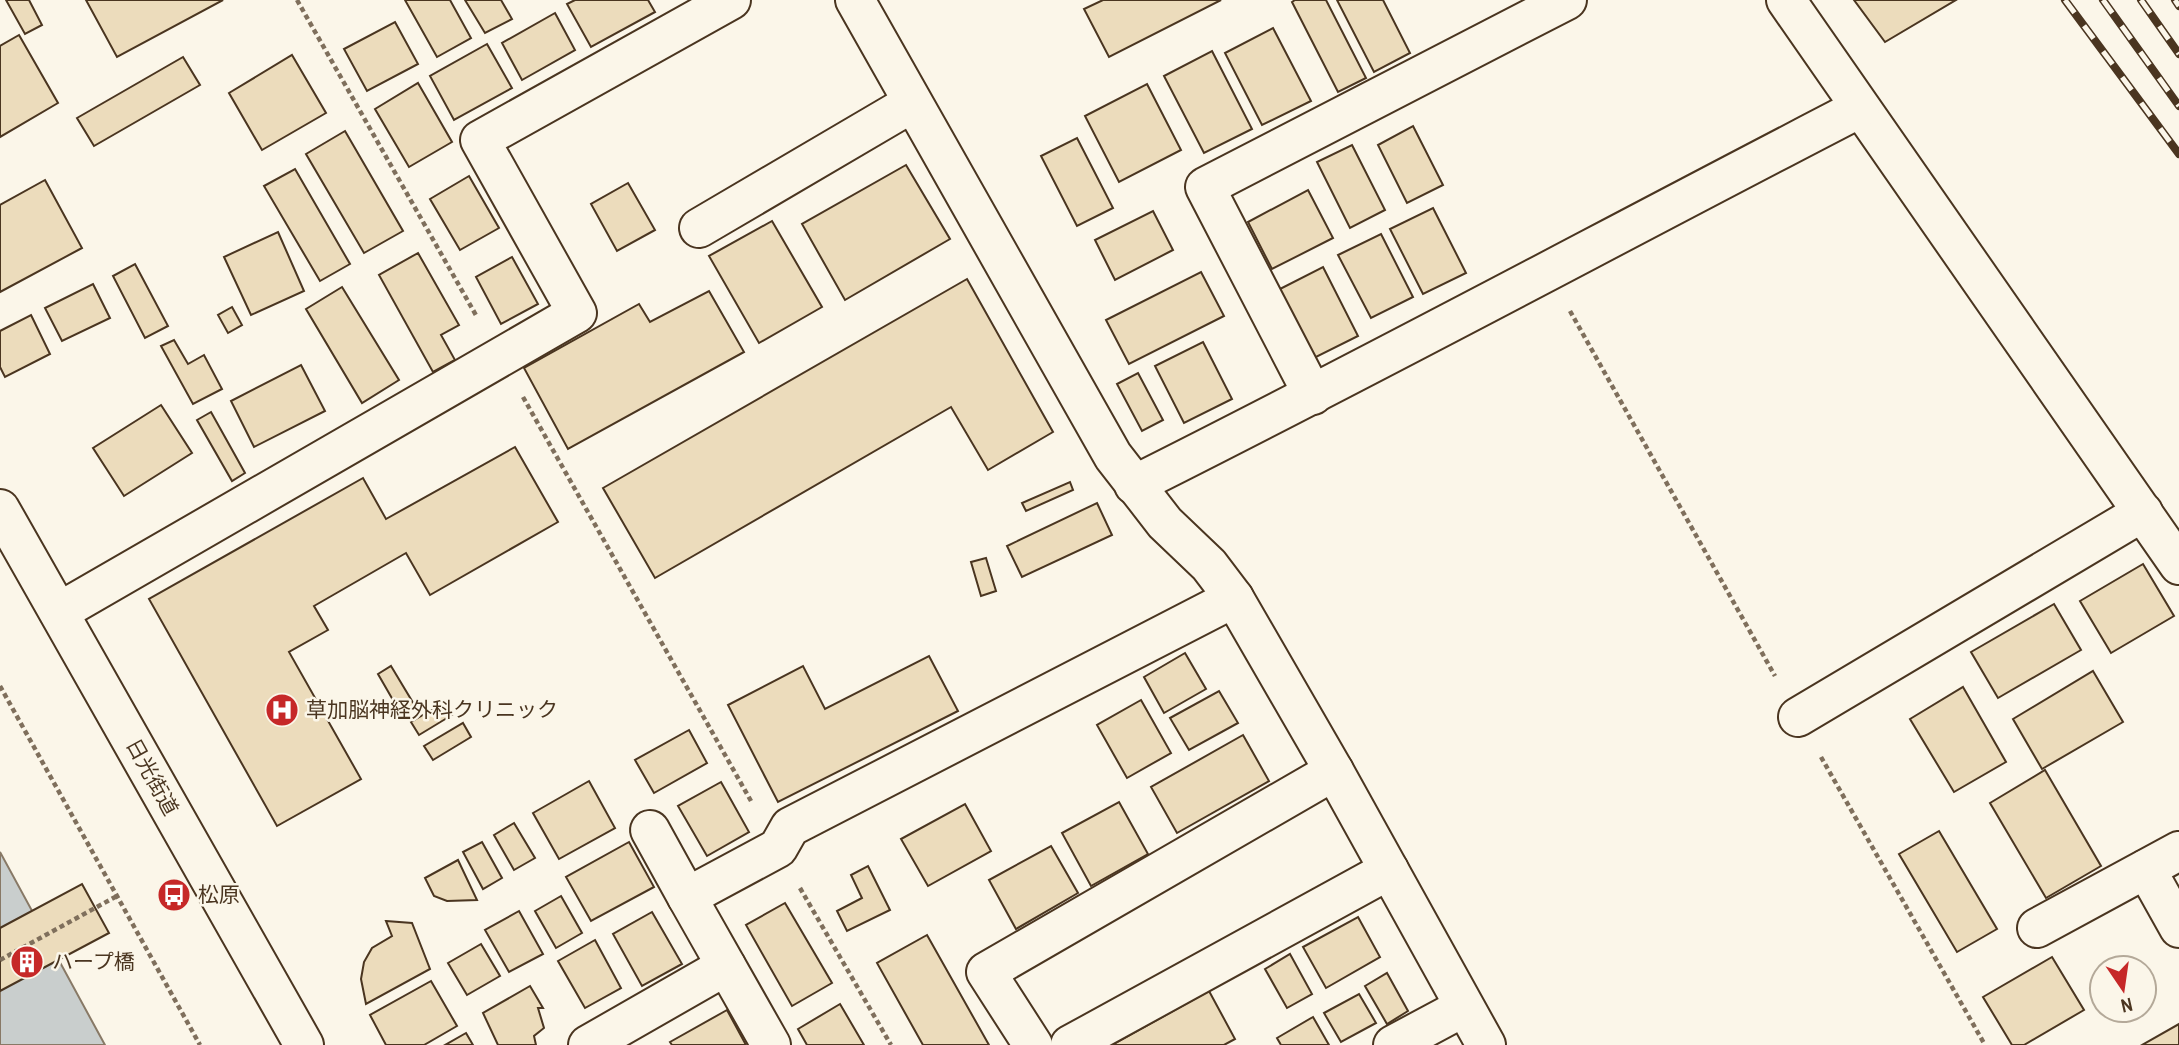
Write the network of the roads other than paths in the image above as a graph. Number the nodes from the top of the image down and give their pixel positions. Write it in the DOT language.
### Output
graph roads {
  1 [pos="731,0"];
  2 [pos="855,0"];
  3 [pos="1567,0"];
  4 [pos="1786,0"];
  5 [pos="912,103"];
  6 [pos="1860,108"];
  7 [pos="699,228"];
  8 [pos="1313,395"];
  9 [pos="1134,485"];
  10 [pos="0,509"];
  11 [pos="2143,512"];
  12 [pos="2179,565"];
  13 [pos="1234,598"];
  14 [pos="60,612"];
  15 [pos="1798,717"];
  16 [pos="1334,771"];
  17 [pos="650,830"];
  18 [pos="2179,851"];
  19 [pos="2146,869"];
  20 [pos="1389,870"];
  21 [pos="687,897"];
  22 [pos="2037,928"];
  23 [pos="2179,928"];
  24 [pos="726,966"];
  25 [pos="1464,1007"];
  26 [pos="304,1045"];
  27 [pos="588,1045"];
  28 [pos="771,1045"];
  29 [pos="1033,1045"];
  30 [pos="1070,1045"];
  31 [pos="1394,1045"];
  32 [pos="1486,1045"];
  1 -- 14 [label="street"];
  2 -- 5 [label="street"];
  3 -- 8 [label="street"];
  4 -- 6 [label="street"];
  5 -- 7 [label="street"];
  5 -- 9 [label="street"];
  6 -- 8 [label="street"];
  6 -- 11 [label="street"];
  8 -- 9 [label="street"];
  9 -- 13 [label="street"];
  10 -- 14 [label="street, 日光街道"];
  11 -- 12 [label="street"];
  11 -- 15 [label="street"];
  13 -- 16 [label="street"];
  13 -- 21 [label="street"];
  14 -- 26 [label="street, 日光街道"];
  16 -- 20 [label="street"];
  16 -- 29 [label="street"];
  17 -- 21 [label="street"];
  18 -- 19 [label="street"];
  19 -- 22 [label="street"];
  19 -- 23 [label="street"];
  20 -- 25 [label="street"];
  20 -- 30 [label="street"];
  21 -- 24 [label="street"];
  24 -- 27 [label="street"];
  24 -- 28 [label="street"];
  25 -- 31 [label="street"];
  25 -- 32 [label="street"];
}
